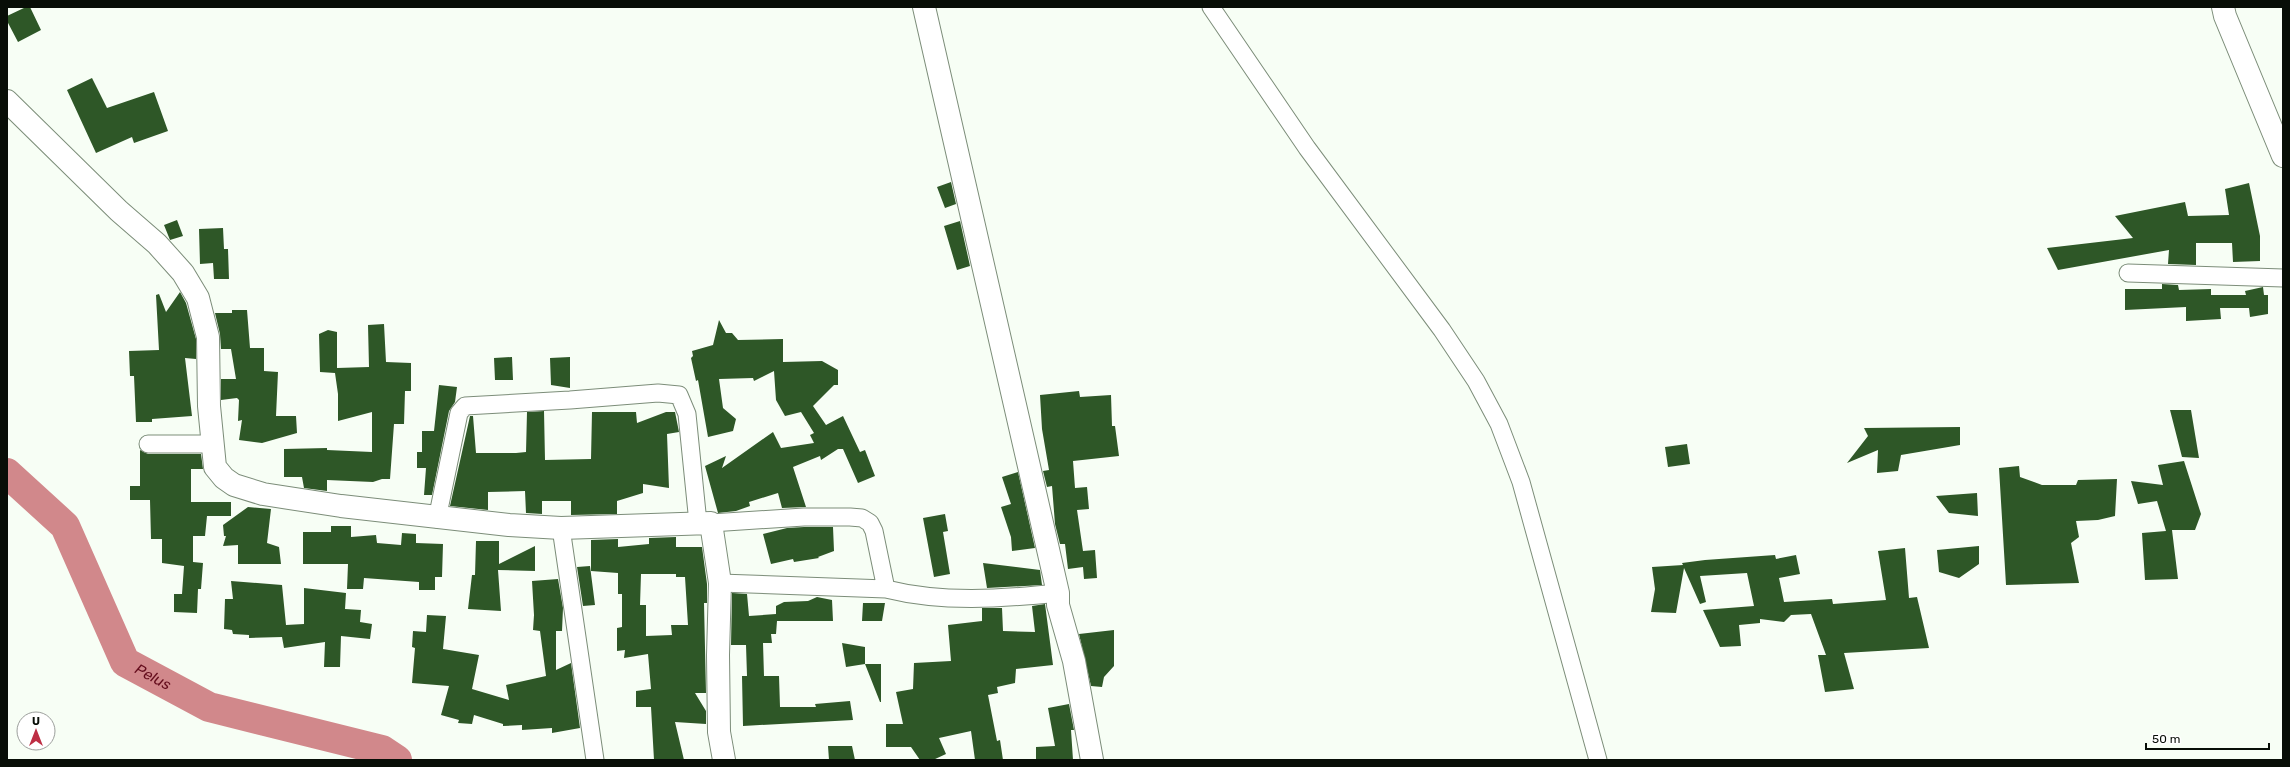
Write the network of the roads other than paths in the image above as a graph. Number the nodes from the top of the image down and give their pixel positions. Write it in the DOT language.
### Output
graph roads {
  1 [pos="924,7"];
  2 [pos="1211,7"];
  3 [pos="2223,7"];
  4 [pos="7,101"];
  5 [pos="2283,156"];
  6 [pos="2128,273"];
  7 [pos="2283,278"];
  8 [pos="148,444"];
  9 [pos="213,444"];
  10 [pos="437,519"];
  11 [pos="705,523"];
  12 [pos="561,528"];
  13 [pos="720,583"];
  14 [pos="886,589"];
  15 [pos="1058,593"];
  16 [pos="595,760"];
  17 [pos="724,760"];
  18 [pos="1092,760"];
  19 [pos="1598,760"];
  1 -- 15 [label="street"];
  2 -- 19 [label="street"];
  3 -- 5 [label="street"];
  4 -- 9 [label="street"];
  6 -- 7 [label="street"];
  8 -- 9 [label="street"];
  9 -- 10 [label="street"];
  10 -- 11 [label="street"];
  10 -- 12 [label="street"];
  11 -- 12 [label="street"];
  11 -- 13 [label="street"];
  11 -- 14 [label="street"];
  12 -- 16 [label="street"];
  13 -- 14 [label="street"];
  13 -- 17 [label="street"];
  14 -- 15 [label="street"];
  15 -- 18 [label="street"];
}
